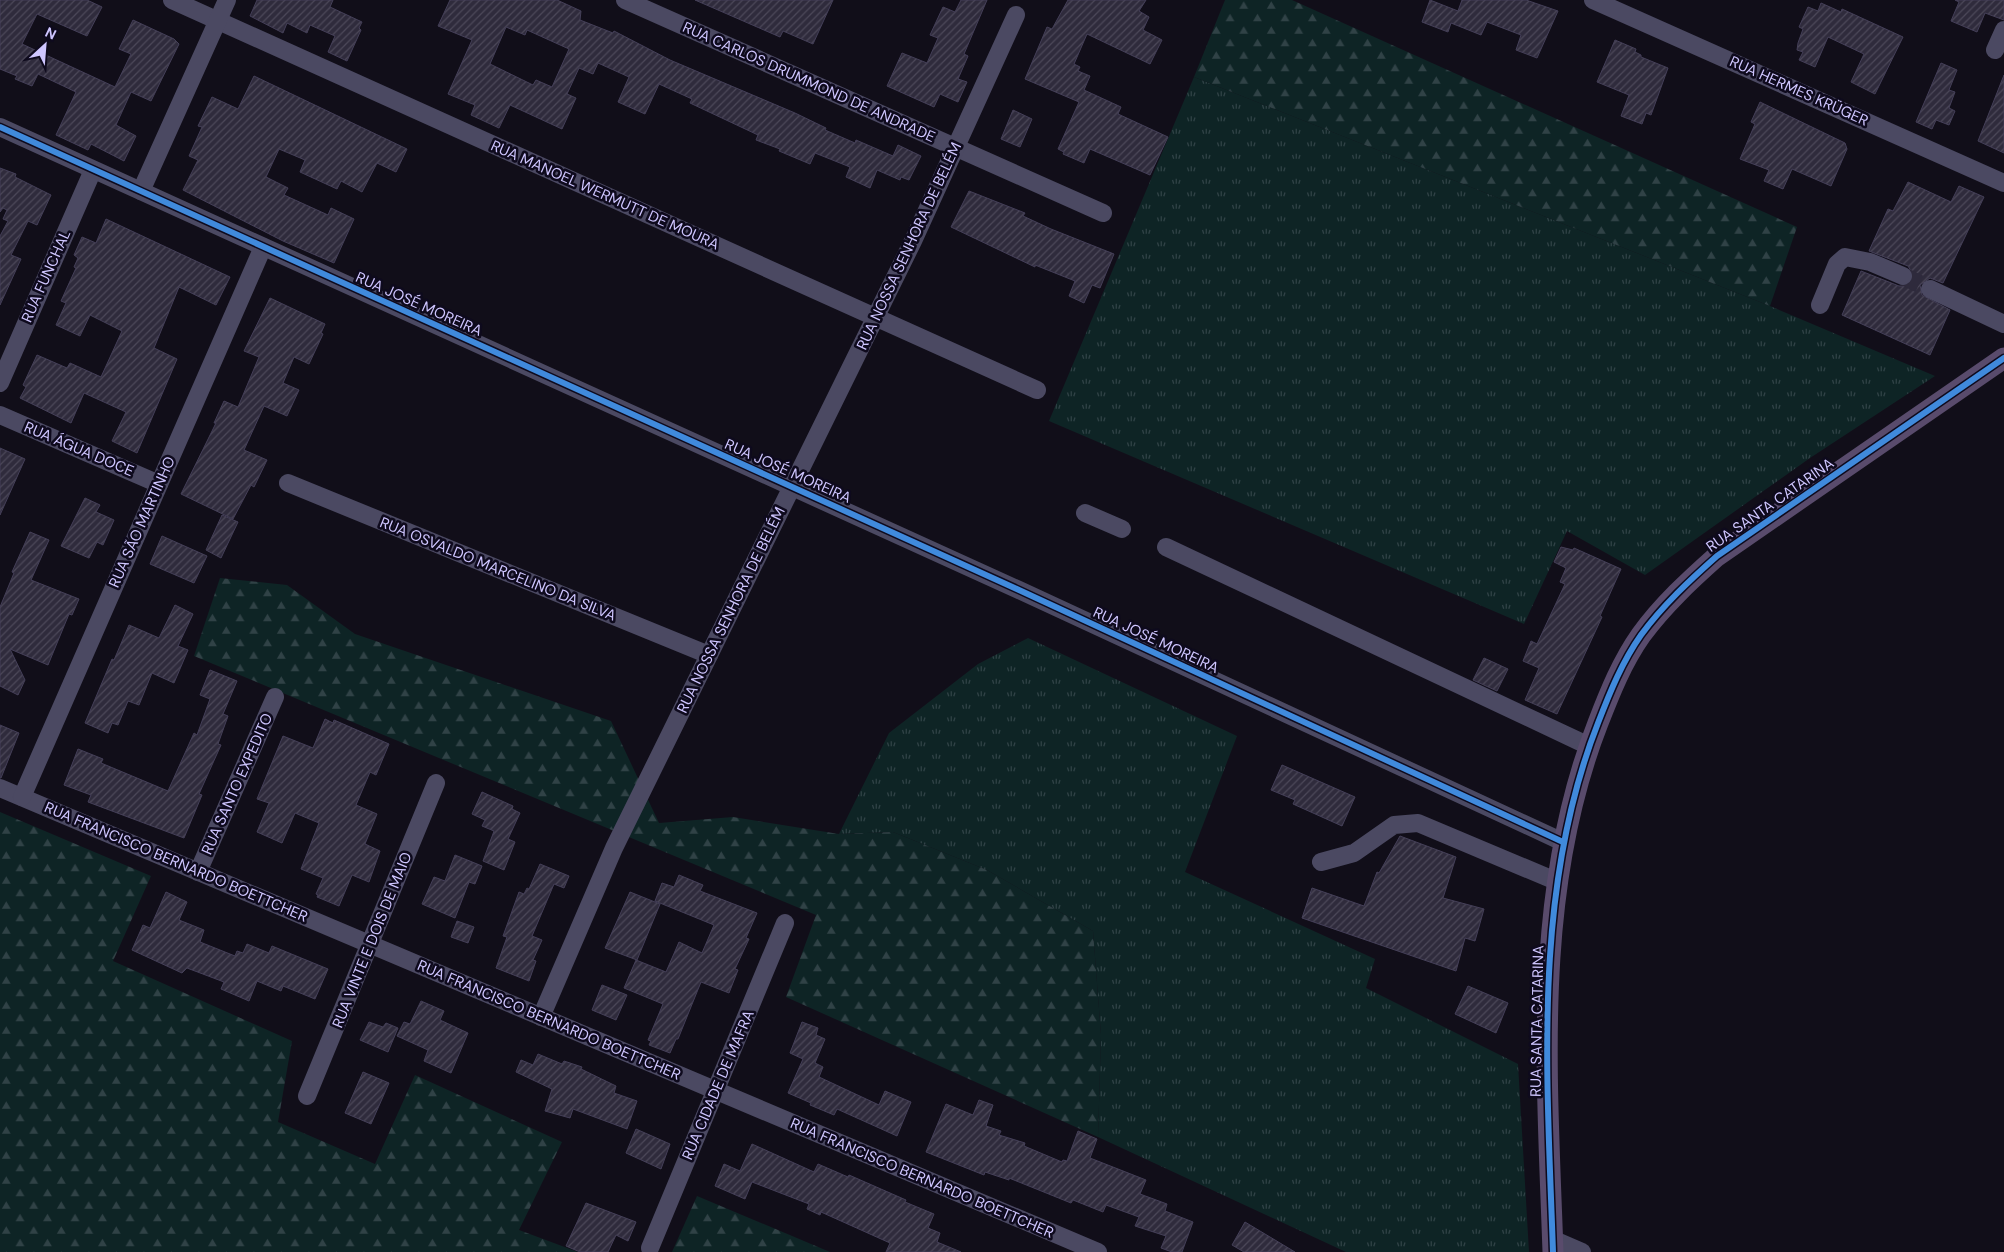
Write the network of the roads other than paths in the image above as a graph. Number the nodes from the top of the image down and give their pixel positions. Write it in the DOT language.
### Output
graph roads {
  1 [pos="172,0"];
  2 [pos="227,0"];
  3 [pos="625,0"];
  4 [pos="1593,0"];
  5 [pos="1016,15"];
  6 [pos="218,20"];
  7 [pos="2004,30"];
  8 [pos="1995,50"];
  9 [pos="0,127"];
  10 [pos="956,148"];
  11 [pos="93,170"];
  12 [pos="2004,183"];
  13 [pos="141,191"];
  14 [pos="1103,213"];
  15 [pos="263,247"];
  16 [pos="1903,276"];
  17 [pos="1930,289"];
  18 [pos="1820,305"];
  19 [pos="875,317"];
  20 [pos="2004,324"];
  21 [pos="2004,358"];
  22 [pos="0,383"];
  23 [pos="1037,390"];
  24 [pos="0,415"];
  25 [pos="288,483"];
  26 [pos="159,484"];
  27 [pos="791,487"];
  28 [pos="1084,513"];
  29 [pos="1122,529"];
  30 [pos="1166,547"];
  31 [pos="709,655"];
  32 [pos="275,697"];
  33 [pos="1589,746"];
  34 [pos="436,783"];
  35 [pos="0,788"];
  36 [pos="22,797"];
  37 [pos="1563,842"];
  38 [pos="1321,862"];
  39 [pos="198,872"];
  40 [pos="1556,881"];
  41 [pos="785,923"];
  42 [pos="370,944"];
  43 [pos="541,1017"];
  44 [pos="716,1090"];
  45 [pos="308,1096"];
  46 [pos="1552,1246"];
  47 [pos="650,1248"];
  48 [pos="1098,1252"];
  49 [pos="1582,1252"];
  1 -- 6 [label="street, RUA MANOEL WERMUTT DE MOURA"];
  2 -- 6 [label="street"];
  3 -- 10 [label="street, RUA CARLOS DRUMMOND DE ANDRADE"];
  4 -- 12 [label="street, RUA HERMES KRÜGER"];
  5 -- 10 [label="street, RUA NOSSA SENHORA DE BELÉM"];
  6 -- 13 [label="street"];
  6 -- 19 [label="street, RUA MANOEL WERMUTT DE MOURA"];
  7 -- 8 [label="street"];
  9 -- 11 [label="street, RUA JOSÉ MOREIRA"];
  10 -- 14 [label="street, RUA CARLOS DRUMMOND DE ANDRADE"];
  10 -- 19 [label="street, RUA NOSSA SENHORA DE BELÉM"];
  11 -- 13 [label="street, RUA JOSÉ MOREIRA"];
  11 -- 22 [label="street, RUA FUNCHAL"];
  13 -- 15 [label="street, RUA JOSÉ MOREIRA"];
  15 -- 26 [label="street, RUA SÃO MARTINHO"];
  15 -- 27 [label="street, RUA JOSÉ MOREIRA"];
  16 -- 18 [label="street"];
  17 -- 20 [label="street"];
  19 -- 23 [label="street, RUA MANOEL WERMUTT DE MOURA"];
  19 -- 27 [label="street, RUA NOSSA SENHORA DE BELÉM"];
  21 -- 33 [label="main road, RUA SANTA CATARINA"];
  24 -- 26 [label="street, RUA ÁGUA DOCE"];
  25 -- 31 [label="street, RUA OSVALDO MARCELINO DA SILVA"];
  26 -- 36 [label="street, RUA SÃO MARTINHO"];
  27 -- 31 [label="street, RUA NOSSA SENHORA DE BELÉM"];
  27 -- 37 [label="street, RUA JOSÉ MOREIRA"];
  28 -- 29 [label="street"];
  30 -- 33 [label="street"];
  31 -- 43 [label="street, RUA NOSSA SENHORA DE BELÉM"];
  32 -- 39 [label="street, RUA SANTO EXPEDITO"];
  33 -- 37 [label="main road, RUA SANTA CATARINA"];
  34 -- 42 [label="street, RUA VINTE E DOIS DE MAIO"];
  35 -- 36 [label="street, RUA FRANCISCO BERNARDO BOETTCHER"];
  36 -- 39 [label="street, RUA FRANCISCO BERNARDO BOETTCHER"];
  37 -- 40 [label="main road, RUA SANTA CATARINA"];
  38 -- 40 [label="street"];
  39 -- 42 [label="street, RUA FRANCISCO BERNARDO BOETTCHER"];
  40 -- 46 [label="main road, RUA SANTA CATARINA"];
  41 -- 44 [label="street, RUA CIDADE DE MAFRA"];
  42 -- 43 [label="street, RUA FRANCISCO BERNARDO BOETTCHER"];
  42 -- 45 [label="street, RUA VINTE E DOIS DE MAIO"];
  43 -- 44 [label="street, RUA FRANCISCO BERNARDO BOETTCHER"];
  44 -- 47 [label="street, RUA CIDADE DE MAFRA"];
  44 -- 48 [label="street, RUA FRANCISCO BERNARDO BOETTCHER"];
  46 -- 49 [label="street"];
}
